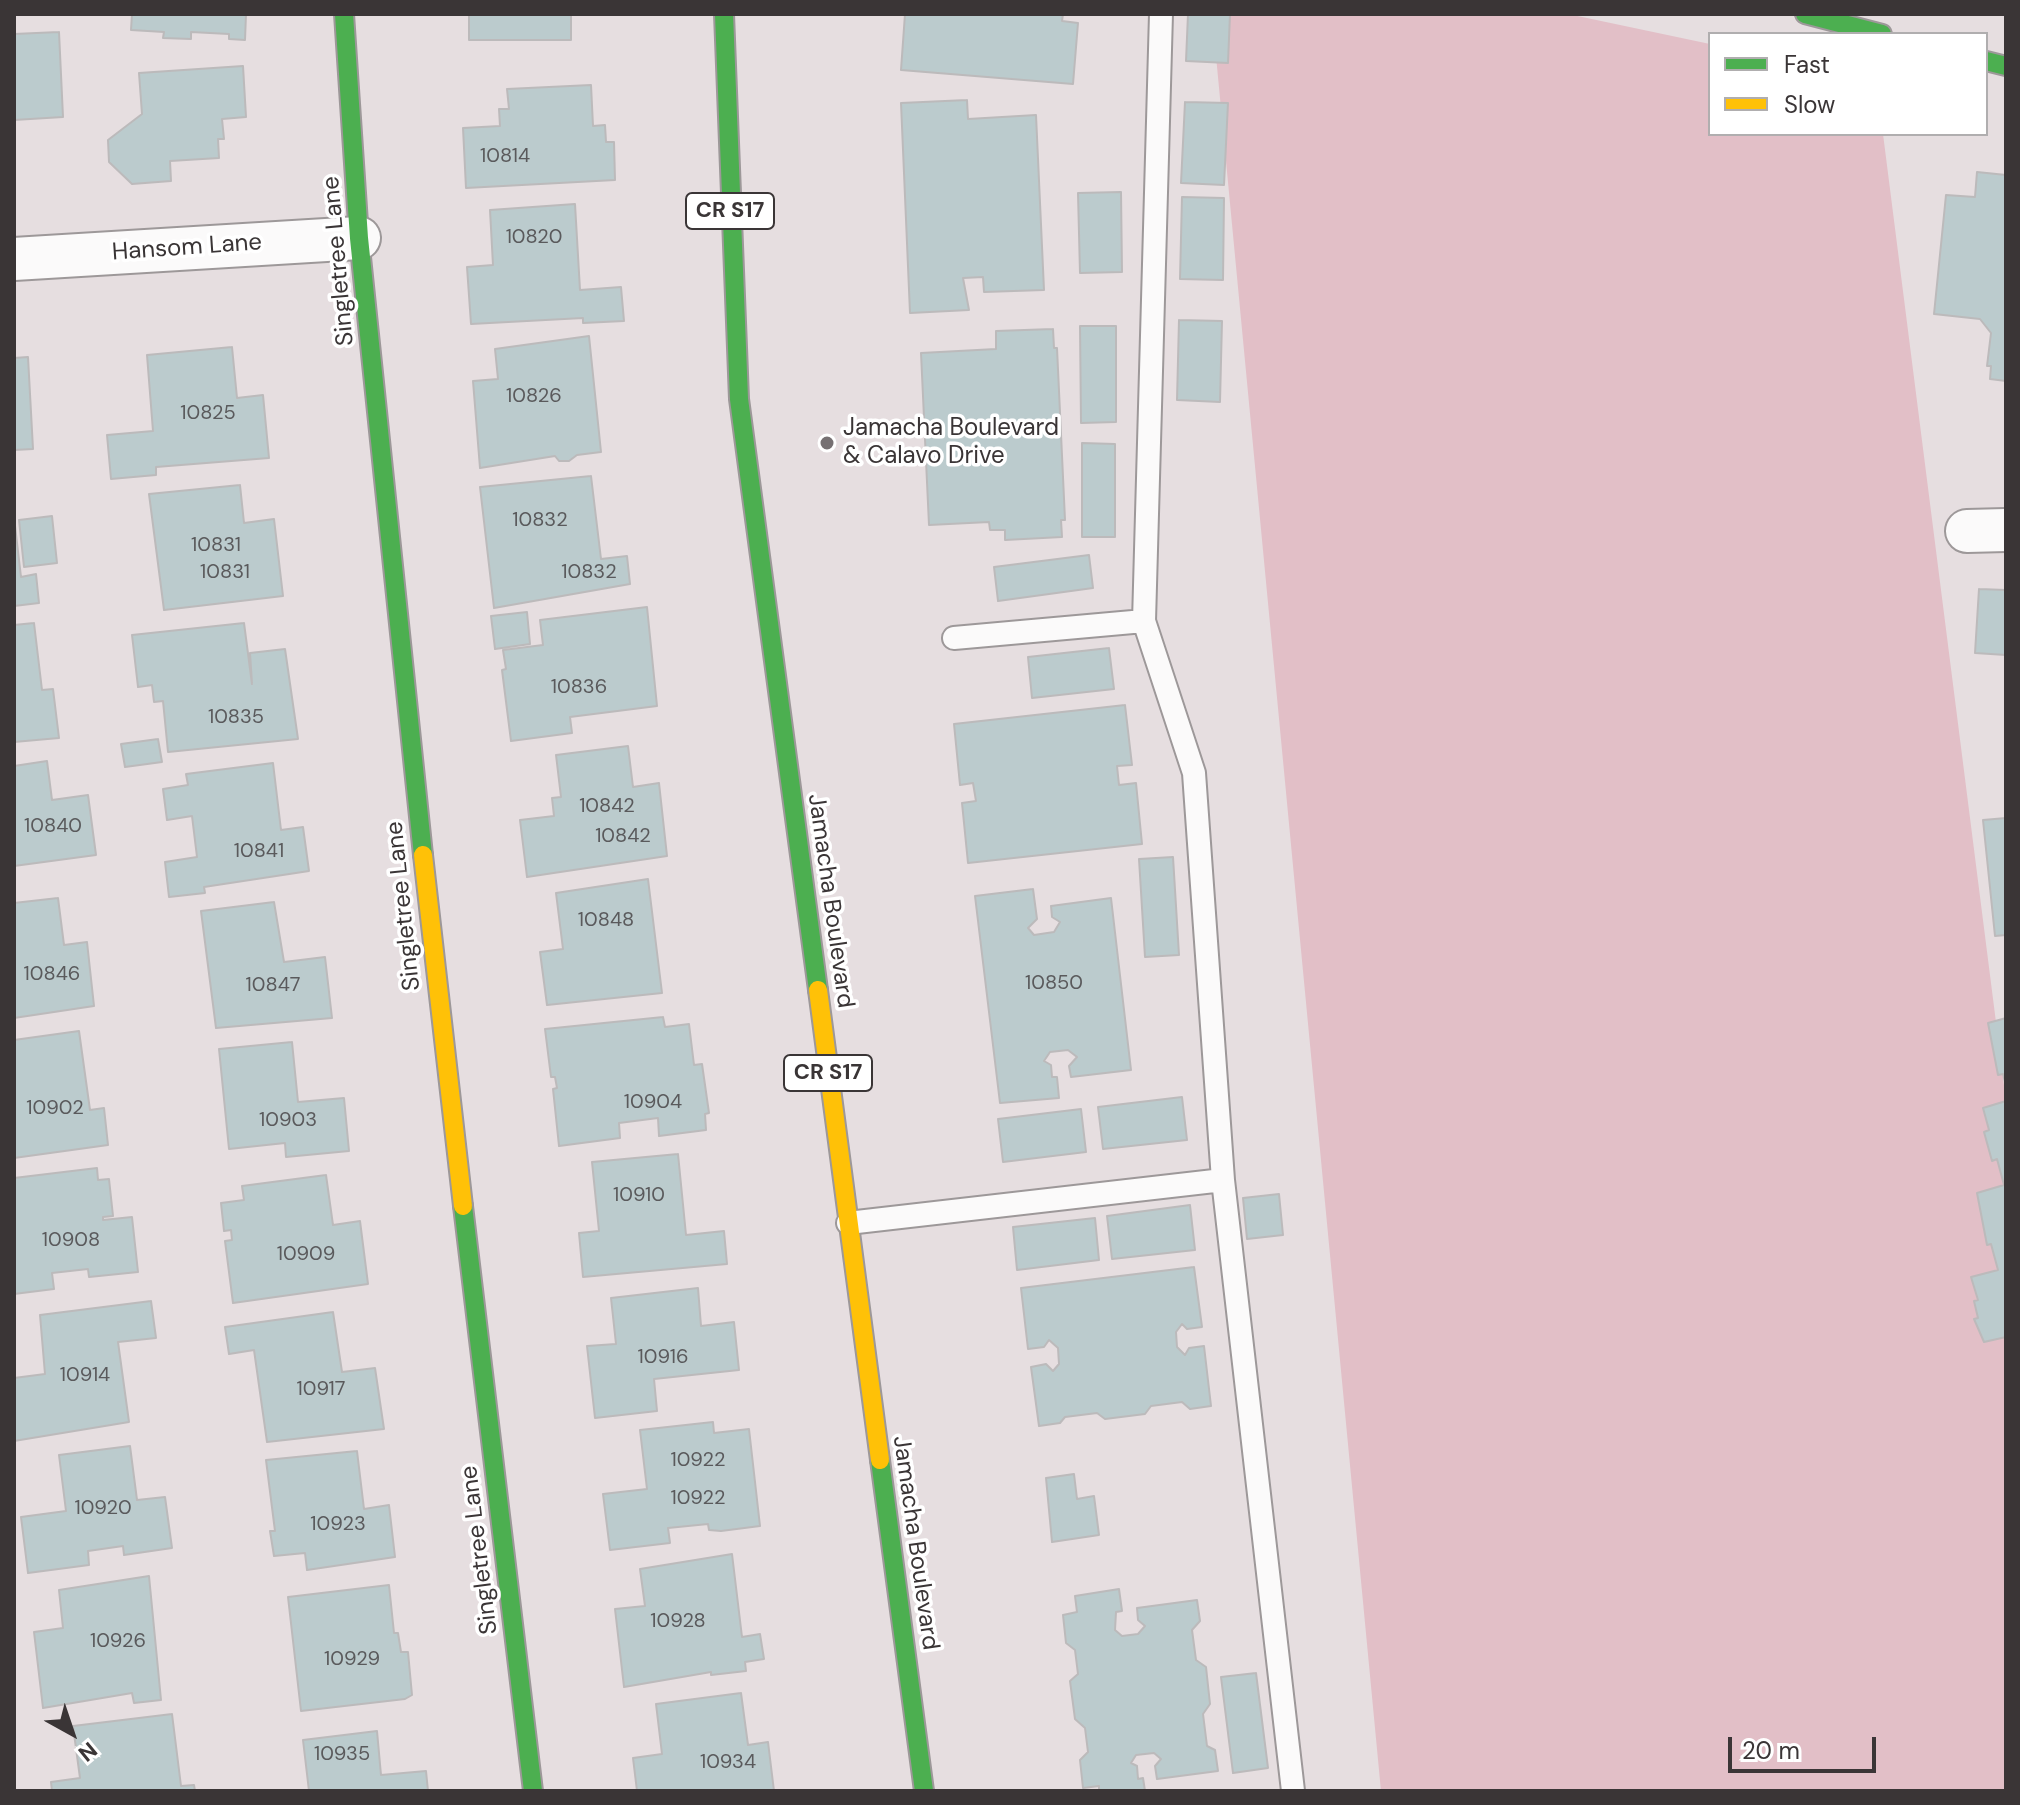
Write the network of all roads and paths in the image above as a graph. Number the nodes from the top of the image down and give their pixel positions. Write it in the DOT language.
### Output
graph roads {
  1 [pos="344,14"];
  2 [pos="724,14"];
  3 [pos="1161,14"];
  4 [pos="1805,14"];
  5 [pos="1874,32"];
  6 [pos="359,238"];
  7 [pos="14,259"];
  8 [pos="1144,621"];
  9 [pos="954,638"];
  10 [pos="1223,1180"];
  11 [pos="848,1223"];
  12 [pos="533,1791"];
  13 [pos="924,1791"];
  14 [pos="1293,1791"];
  1 -- 6 [label="street, Singletree Lane"];
  2 -- 11 [label="street, Jamacha Boulevard / CR S17"];
  3 -- 8 [label="lane"];
  4 -- 5 [label="street"];
  6 -- 7 [label="street, Hansom Lane"];
  6 -- 12 [label="street, Singletree Lane"];
  8 -- 9 [label="lane"];
  8 -- 10 [label="lane"];
  10 -- 11 [label="lane"];
  10 -- 14 [label="lane"];
  11 -- 13 [label="street, Jamacha Boulevard / CR S17"];
}
